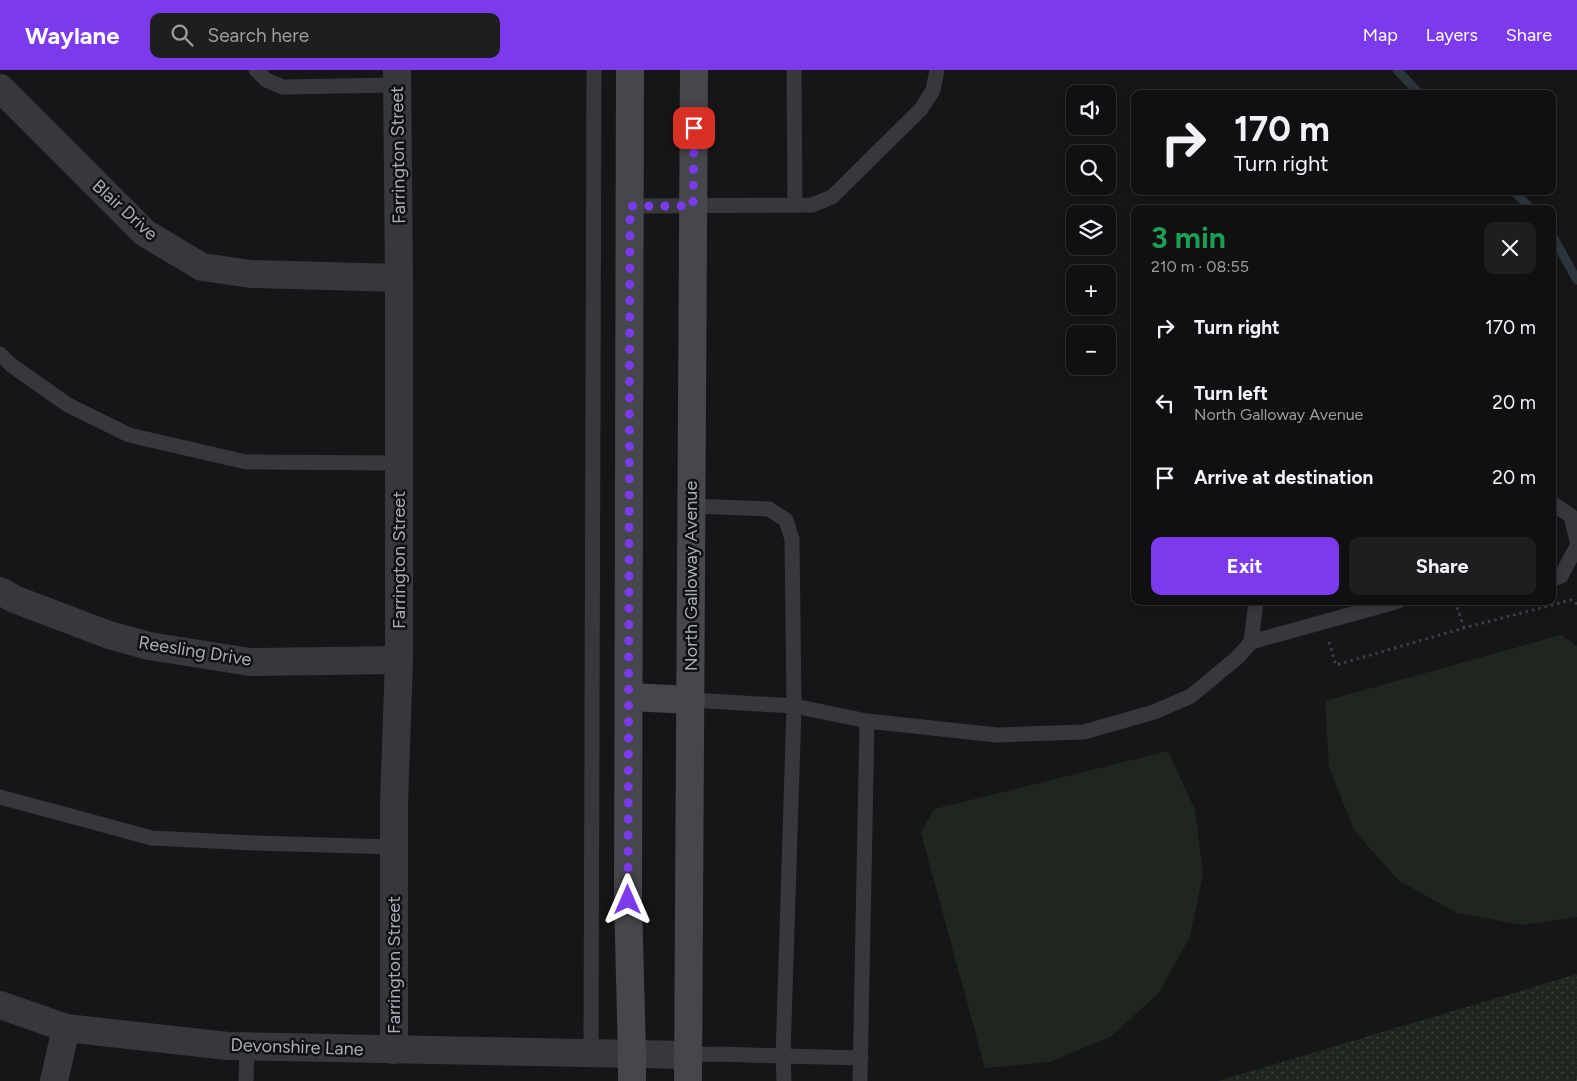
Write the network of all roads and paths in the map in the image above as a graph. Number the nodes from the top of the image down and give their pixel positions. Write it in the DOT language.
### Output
graph roads {
  1 [pos="256,70"];
  2 [pos="594,70"];
  3 [pos="630,70"];
  4 [pos="694,70"];
  5 [pos="794,70"];
  6 [pos="936,70"];
  7 [pos="397,77"];
  8 [pos="0,88"];
  9 [pos="795,205"];
  10 [pos="630,206"];
  11 [pos="693,206"];
  12 [pos="400,278"];
  13 [pos="0,354"];
  14 [pos="399,463"];
  15 [pos="692,506"];
  16 [pos="1556,506"];
  17 [pos="1577,541"];
  18 [pos="1577,546"];
  19 [pos="1556,578"];
  20 [pos="0,591"];
  21 [pos="1556,604"];
  22 [pos="1577,604"];
  23 [pos="1256,605"];
  24 [pos="1385,605"];
  25 [pos="1457,605"];
  26 [pos="1552,605"];
  27 [pos="1464,628"];
  28 [pos="1251,642"];
  29 [pos="399,660"];
  30 [pos="1336,665"];
  31 [pos="629,697"];
  32 [pos="690,700"];
  33 [pos="794,706"];
  34 [pos="867,721"];
  35 [pos="0,797"];
  36 [pos="394,847"];
  37 [pos="0,1005"];
  38 [pos="66,1028"];
  39 [pos="247,1046"];
  40 [pos="394,1050"];
  41 [pos="591,1054"];
  42 [pos="783,1056"];
  43 [pos="861,1058"];
  44 [pos="632,1068"];
  45 [pos="688,1068"];
  46 [pos="54,1081"];
  47 [pos="246,1081"];
  48 [pos="784,1081"];
  49 [pos="860,1081"];
  1 -- 7 [label="lane"];
  2 -- 41 [label="lane"];
  3 -- 10 [label="main road"];
  4 -- 11 [label="main road, North Galloway Avenue"];
  5 -- 9 [label="lane"];
  6 -- 9 [label="lane"];
  7 -- 12 [label="street, Farrington Street"];
  8 -- 12 [label="street, Blair Drive"];
  9 -- 11 [label="lane"];
  10 -- 11 [label="lane"];
  10 -- 31 [label="main road"];
  11 -- 15 [label="main road, North Galloway Avenue"];
  12 -- 14 [label="street, Farrington Street"];
  13 -- 14 [label="lane"];
  14 -- 29 [label="street, Farrington Street"];
  15 -- 32 [label="main road, North Galloway Avenue"];
  15 -- 33 [label="lane"];
  16 -- 17 [label="lane"];
  18 -- 19 [label="lane"];
  20 -- 29 [label="street, Reesling Drive"];
  21 -- 22 [label="path"];
  23 -- 28 [label="lane"];
  24 -- 28 [label="lane"];
  25 -- 27 [label="path"];
  26 -- 27 [label="path"];
  27 -- 30 [label="path"];
  28 -- 34 [label="lane"];
  29 -- 36 [label="street, Farrington Street"];
  31 -- 32 [label="main road"];
  31 -- 44 [label="main road"];
  32 -- 33 [label="lane"];
  32 -- 45 [label="main road, North Galloway Avenue"];
  33 -- 34 [label="lane"];
  33 -- 42 [label="lane"];
  34 -- 43 [label="lane"];
  35 -- 36 [label="lane"];
  36 -- 40 [label="street, Farrington Street"];
  37 -- 38 [label="street, Devonshire Lane"];
  38 -- 39 [label="street, Devonshire Lane"];
  38 -- 46 [label="street"];
  39 -- 40 [label="street, Devonshire Lane"];
  39 -- 47 [label="lane"];
  40 -- 41 [label="street, Devonshire Lane"];
  41 -- 44 [label="street, Devonshire Lane"];
  42 -- 43 [label="lane"];
  42 -- 45 [label="lane"];
  42 -- 48 [label="lane"];
  43 -- 49 [label="lane"];
  44 -- 45 [label="street, Devonshire Lane"];
}
